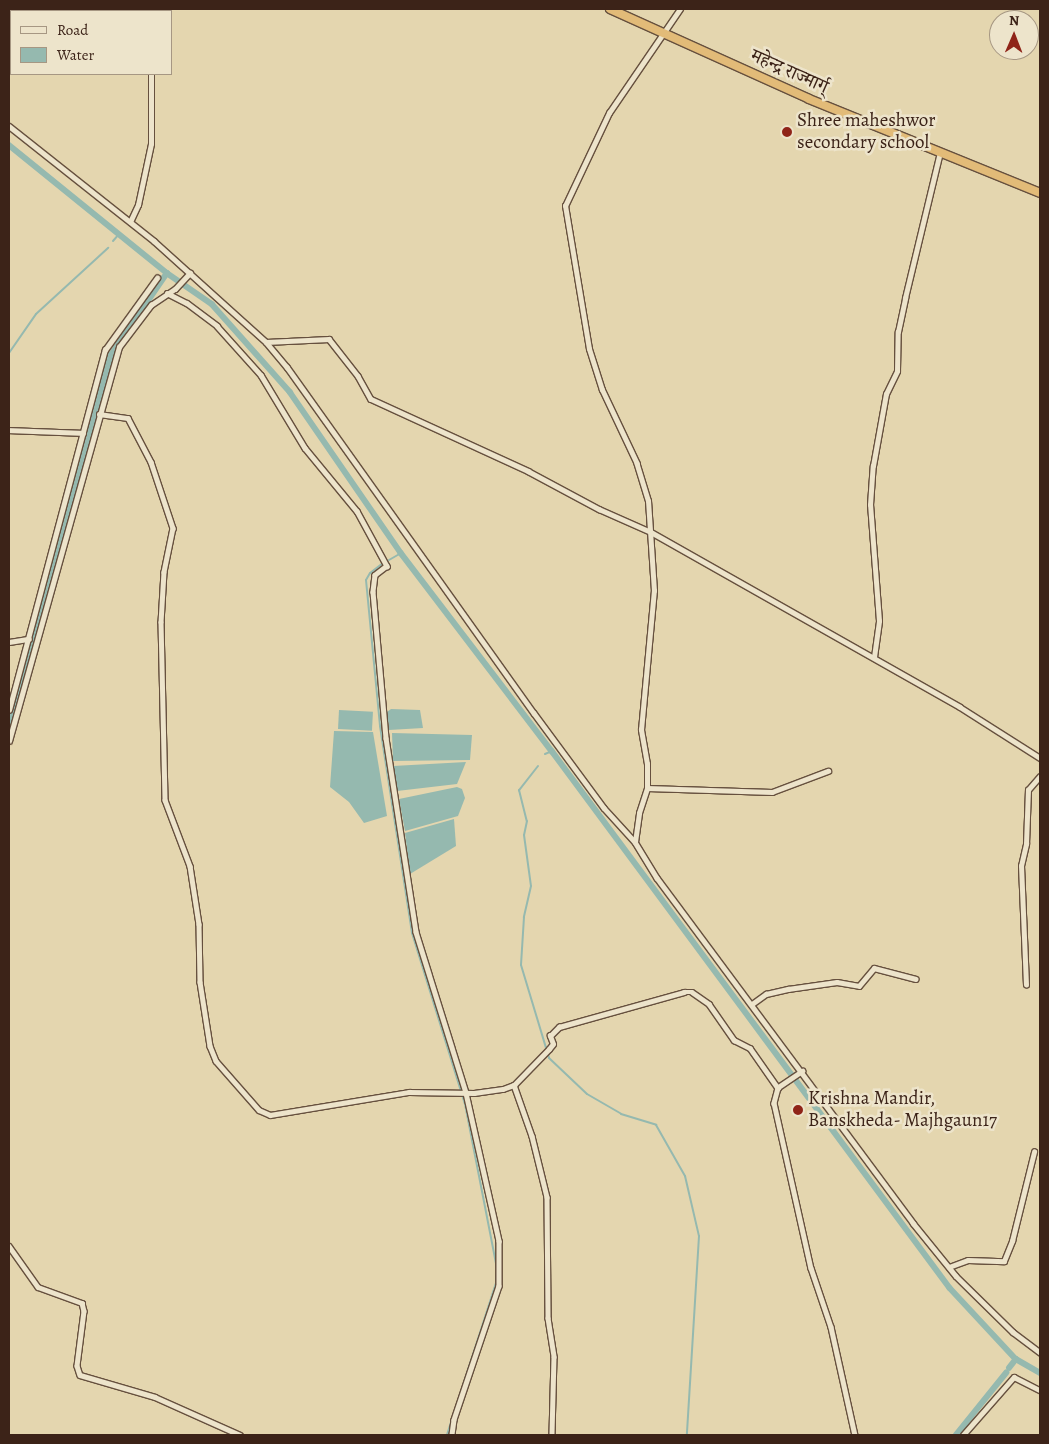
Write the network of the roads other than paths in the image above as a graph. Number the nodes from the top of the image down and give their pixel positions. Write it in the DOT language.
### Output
graph roads {
  1 [pos="610,9"];
  2 [pos="680,9"];
  3 [pos="661,34"];
  4 [pos="151,75"];
  5 [pos="9,126"];
  6 [pos="940,152"];
  7 [pos="1040,193"];
  8 [pos="130,222"];
  9 [pos="190,273"];
  10 [pos="157,278"];
  11 [pos="167,293"];
  12 [pos="266,342"];
  13 [pos="99,414"];
  14 [pos="9,430"];
  15 [pos="82,433"];
  16 [pos="650,532"];
  17 [pos="29,639"];
  18 [pos="9,642"];
  19 [pos="874,657"];
  20 [pos="9,710"];
  21 [pos="9,741"];
  22 [pos="1040,758"];
  23 [pos="828,771"];
  24 [pos="1040,776"];
  25 [pos="647,788"];
  26 [pos="635,842"];
  27 [pos="916,979"];
  28 [pos="1026,985"];
  29 [pos="752,1004"];
  30 [pos="803,1071"];
  31 [pos="514,1085"];
  32 [pos="778,1088"];
  33 [pos="465,1093"];
  34 [pos="1034,1152"];
  35 [pos="9,1246"];
  36 [pos="949,1267"];
  37 [pos="1040,1352"];
  38 [pos="1040,1390"];
  39 [pos="240,1435"];
  40 [pos="452,1435"];
  41 [pos="552,1435"];
  42 [pos="855,1435"];
  43 [pos="962,1435"];
  1 -- 3 [label="highway, महेन्द्र राज्मार्ग्"];
  2 -- 3 [label="street"];
  3 -- 6 [label="highway, महेन्द्र राज्मार्ग्"];
  3 -- 16 [label="street"];
  4 -- 8 [label="street"];
  5 -- 8 [label="street"];
  6 -- 7 [label="highway, महेन्द्र राज्मार्ग्"];
  6 -- 19 [label="street"];
  8 -- 9 [label="street"];
  9 -- 11 [label="street"];
  9 -- 12 [label="street"];
  10 -- 15 [label="street"];
  11 -- 13 [label="street"];
  11 -- 33 [label="street"];
  12 -- 16 [label="street"];
  12 -- 26 [label="street"];
  13 -- 21 [label="street"];
  13 -- 33 [label="street"];
  14 -- 15 [label="street"];
  15 -- 17 [label="street"];
  16 -- 19 [label="street"];
  16 -- 25 [label="street"];
  17 -- 18 [label="street"];
  17 -- 20 [label="street"];
  19 -- 22 [label="street"];
  23 -- 25 [label="street"];
  24 -- 28 [label="street"];
  25 -- 26 [label="street"];
  26 -- 29 [label="street"];
  27 -- 29 [label="street"];
  29 -- 30 [label="street"];
  30 -- 32 [label="street"];
  30 -- 36 [label="street"];
  31 -- 32 [label="street"];
  31 -- 33 [label="street"];
  31 -- 41 [label="street"];
  32 -- 42 [label="street"];
  33 -- 40 [label="street"];
  34 -- 36 [label="street"];
  35 -- 39 [label="street"];
  36 -- 37 [label="street"];
  38 -- 43 [label="street"];
}
